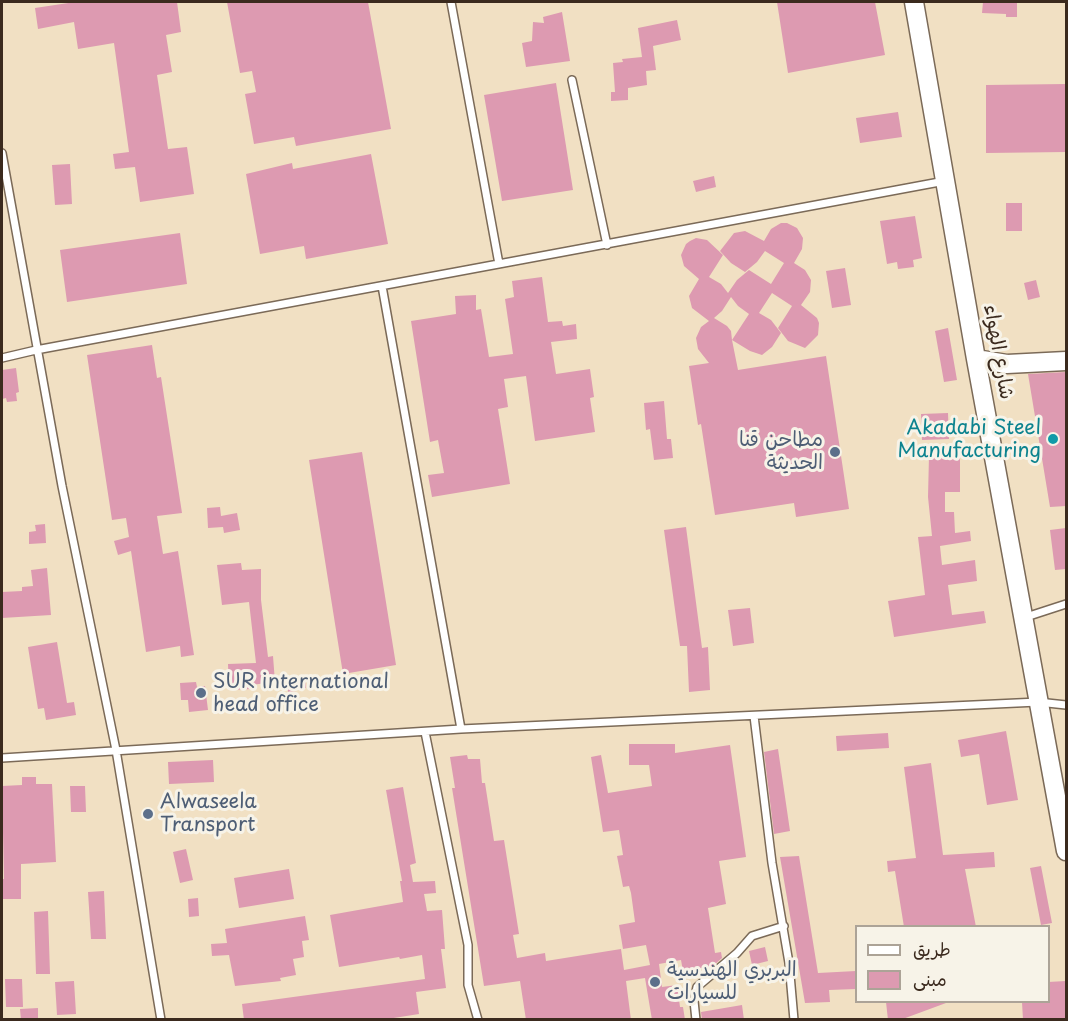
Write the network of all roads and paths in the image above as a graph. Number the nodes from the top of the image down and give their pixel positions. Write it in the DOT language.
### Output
graph roads {
  1 [pos="451,2"];
  2 [pos="914,2"];
  3 [pos="572,80"];
  4 [pos="2,153"];
  5 [pos="945,181"];
  6 [pos="607,245"];
  7 [pos="499,264"];
  8 [pos="381,286"];
  9 [pos="36,350"];
  10 [pos="2,358"];
  11 [pos="976,359"];
  12 [pos="1066,361"];
  13 [pos="1066,604"];
  14 [pos="1023,618"];
  15 [pos="1038,702"];
  16 [pos="1066,705"];
  17 [pos="754,716"];
  18 [pos="461,729"];
  19 [pos="425,732"];
  20 [pos="116,750"];
  21 [pos="2,758"];
  22 [pos="1066,851"];
  23 [pos="784,926"];
  24 [pos="161,1020"];
  25 [pos="478,1020"];
  26 [pos="696,1020"];
  27 [pos="794,1020"];
  1 -- 7 [label="lane"];
  2 -- 5 [label="street, شارع الهواء"];
  3 -- 6 [label="lane"];
  4 -- 9 [label="lane"];
  5 -- 6 [label="lane"];
  5 -- 11 [label="street, شارع الهواء"];
  6 -- 7 [label="lane"];
  7 -- 8 [label="lane"];
  8 -- 9 [label="lane"];
  8 -- 18 [label="lane"];
  9 -- 10 [label="lane"];
  9 -- 20 [label="lane"];
  11 -- 12 [label="street"];
  11 -- 14 [label="street, شارع الهواء"];
  13 -- 14 [label="lane"];
  14 -- 15 [label="street, شارع الهواء"];
  15 -- 16 [label="lane"];
  15 -- 17 [label="lane"];
  15 -- 22 [label="street, شارع الهواء"];
  17 -- 18 [label="lane"];
  17 -- 23 [label="lane"];
  18 -- 19 [label="lane"];
  19 -- 20 [label="lane"];
  19 -- 25 [label="lane"];
  20 -- 21 [label="lane"];
  20 -- 24 [label="lane"];
  23 -- 26 [label="lane"];
  23 -- 27 [label="lane"];
}
